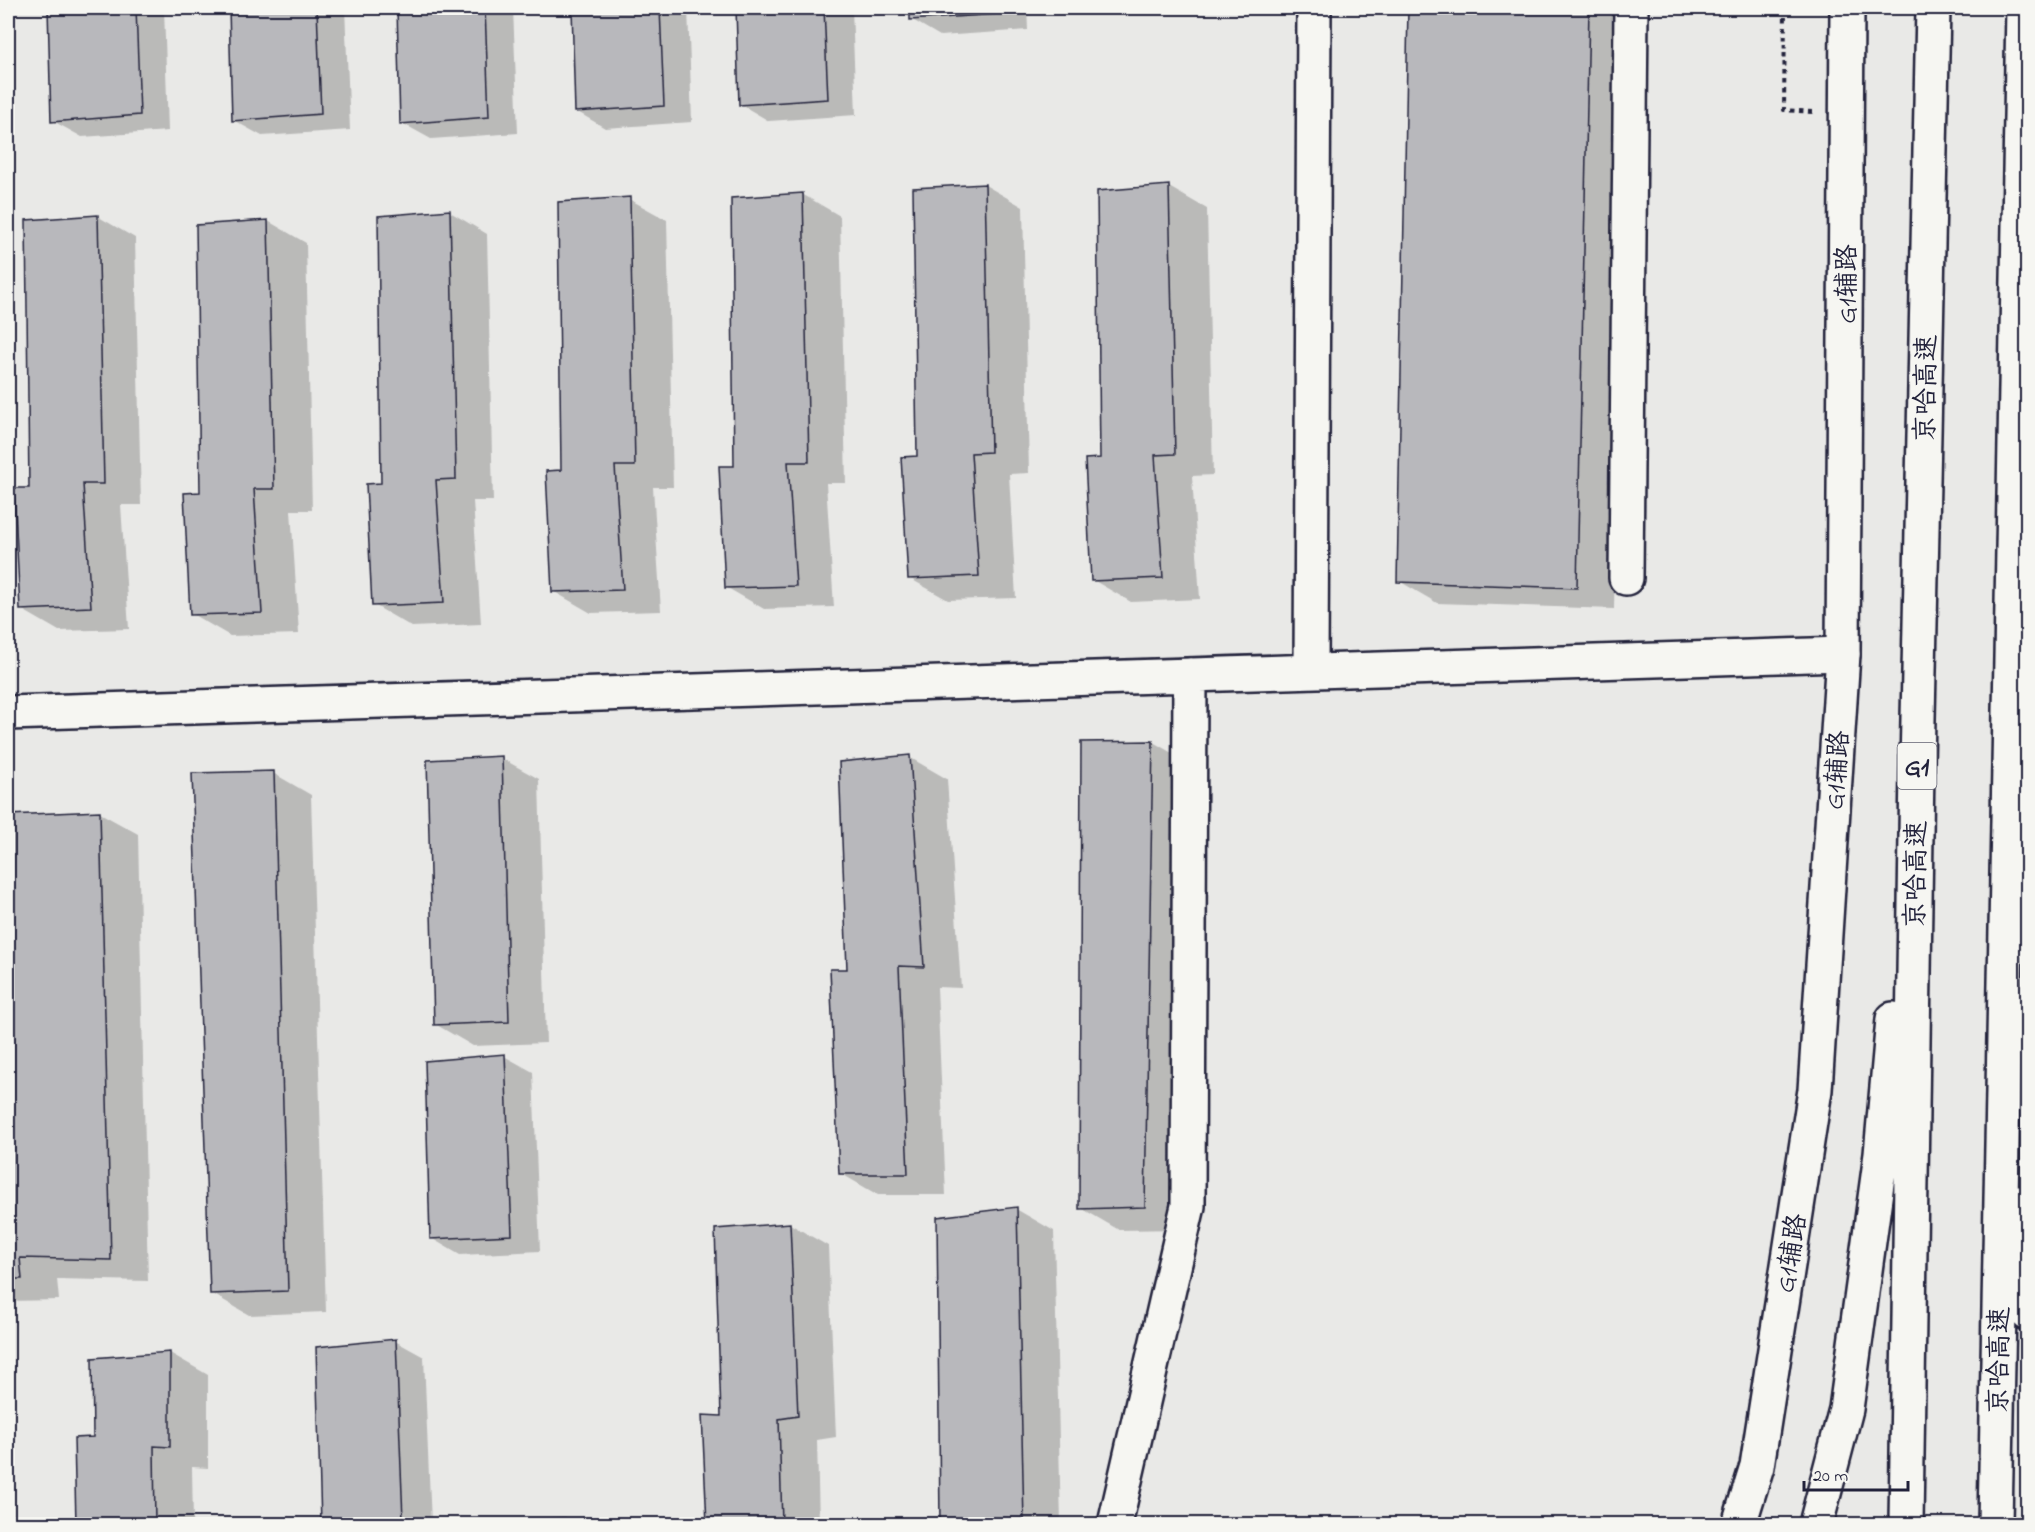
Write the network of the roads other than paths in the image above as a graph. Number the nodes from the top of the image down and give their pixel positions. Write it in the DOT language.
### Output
graph roads {
  1 [pos="1314,8"];
  2 [pos="1631,8"];
  3 [pos="1847,8"];
  4 [pos="1933,8"];
  5 [pos="2023,8"];
  6 [pos="1626,578"];
  7 [pos="1843,654"];
  8 [pos="1311,671"];
  9 [pos="1190,675"];
  10 [pos="8,713"];
  11 [pos="1917,766"];
  12 [pos="2004,994"];
  13 [pos="2028,1314"];
  14 [pos="1115,1524"];
  15 [pos="1739,1524"];
  16 [pos="1816,1524"];
  17 [pos="1906,1524"];
  18 [pos="1995,1524"];
  1 -- 8 [label="main road"];
  2 -- 6 [label="main road"];
  3 -- 7 [label="main road, G1辅路"];
  4 -- 11 [label="main road, 京哈高速 / G1"];
  5 -- 12 [label="main road, 京哈高速"];
  7 -- 8 [label="main road"];
  7 -- 15 [label="main road, G1辅路"];
  8 -- 9 [label="main road"];
  9 -- 10 [label="main road"];
  9 -- 14 [label="main road"];
  11 -- 16 [label="main road"];
  11 -- 17 [label="main road, 京哈高速 / G1"];
  12 -- 13 [label="main road"];
  12 -- 18 [label="main road, 京哈高速"];
}
